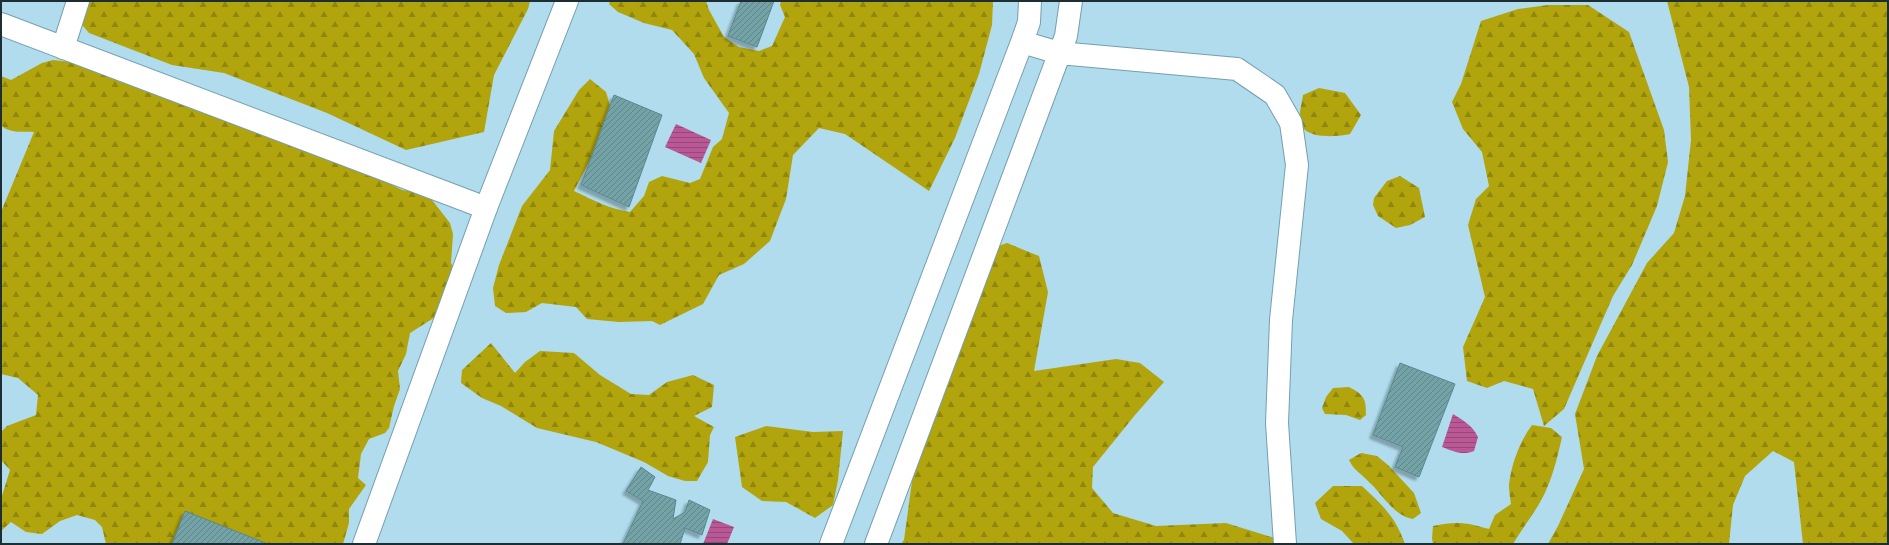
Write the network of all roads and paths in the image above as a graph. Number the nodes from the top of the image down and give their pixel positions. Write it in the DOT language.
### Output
graph roads {
  1 [pos="78,1"];
  2 [pos="567,1"];
  3 [pos="1030,1"];
  4 [pos="1072,1"];
  5 [pos="1,24"];
  6 [pos="1022,42"];
  7 [pos="63,48"];
  8 [pos="1059,53"];
  9 [pos="486,208"];
  10 [pos="364,544"];
  11 [pos="831,544"];
  12 [pos="876,544"];
  13 [pos="1285,544"];
  1 -- 7 [label="street"];
  2 -- 9 [label="street"];
  3 -- 6 [label="street"];
  4 -- 8 [label="street"];
  5 -- 7 [label="street"];
  6 -- 8 [label="street"];
  6 -- 11 [label="street"];
  7 -- 9 [label="street"];
  8 -- 12 [label="street"];
  8 -- 13 [label="street"];
  9 -- 10 [label="street"];
}
